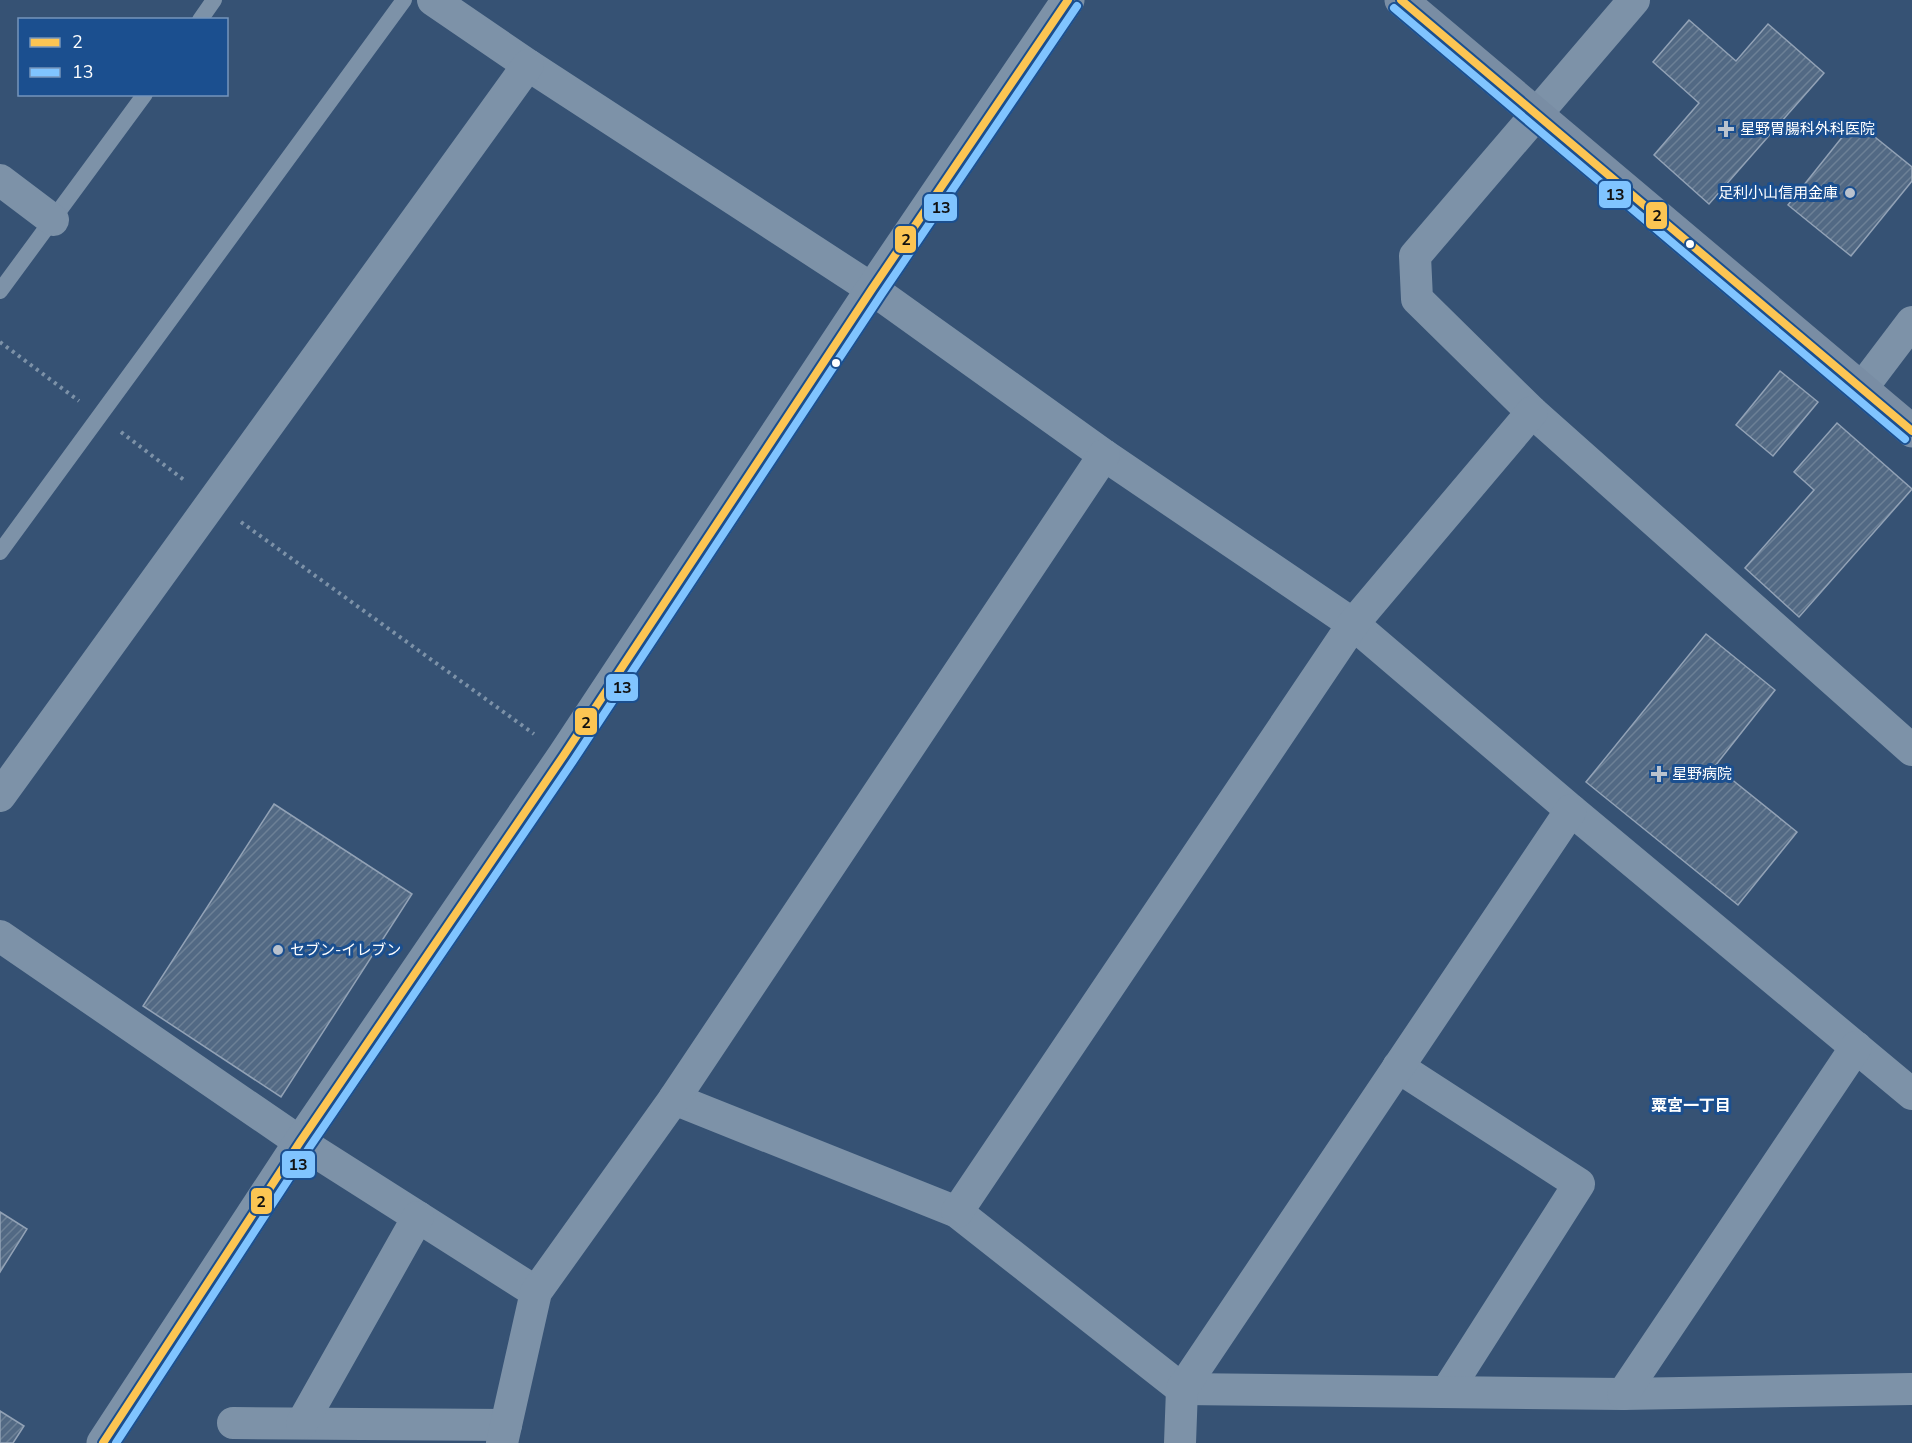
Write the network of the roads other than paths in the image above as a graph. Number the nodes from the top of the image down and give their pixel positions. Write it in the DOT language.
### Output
graph roads {
  1 [pos="214,0"];
  2 [pos="404,0"];
  3 [pos="433,0"];
  4 [pos="1068,0"];
  5 [pos="1401,0"];
  6 [pos="1634,0"];
  7 [pos="201,18"];
  8 [pos="528,64"];
  9 [pos="144,96"];
  10 [pos="1537,113"];
  11 [pos="0,180"];
  12 [pos="53,220"];
  13 [pos="872,289"];
  14 [pos="0,291"];
  15 [pos="1912,322"];
  16 [pos="1862,388"];
  17 [pos="1532,412"];
  18 [pos="1912,431"];
  19 [pos="1104,455"];
  20 [pos="0,552"];
  21 [pos="1353,624"];
  22 [pos="1912,750"];
  23 [pos="0,796"];
  24 [pos="1571,810"];
  25 [pos="0,936"];
  26 [pos="1856,1047"];
  27 [pos="1398,1067"];
  28 [pos="1912,1094"];
  29 [pos="674,1099"];
  30 [pos="300,1142"];
  31 [pos="957,1212"];
  32 [pos="418,1217"];
  33 [pos="536,1292"];
  34 [pos="1182,1389"];
  35 [pos="1912,1389"];
  36 [pos="1447,1392"];
  37 [pos="1623,1394"];
  38 [pos="233,1423"];
  39 [pos="302,1423"];
  40 [pos="504,1434"];
  41 [pos="103,1443"];
  42 [pos="1180,1443"];
  1 -- 7 [label="lane"];
  2 -- 20 [label="lane"];
  3 -- 8 [label="street"];
  4 -- 13 [label="street"];
  5 -- 10 [label="main road"];
  6 -- 10 [label="street"];
  8 -- 13 [label="street"];
  8 -- 23 [label="street"];
  9 -- 12 [label="lane"];
  10 -- 16 [label="main road"];
  10 -- 17 [label="street"];
  11 -- 12 [label="street"];
  12 -- 14 [label="lane"];
  13 -- 19 [label="street"];
  13 -- 30 [label="street"];
  15 -- 16 [label="street"];
  16 -- 18 [label="main road"];
  17 -- 21 [label="street"];
  17 -- 22 [label="street"];
  19 -- 21 [label="street"];
  19 -- 29 [label="street"];
  21 -- 24 [label="street"];
  21 -- 31 [label="street"];
  24 -- 26 [label="street"];
  24 -- 27 [label="street"];
  25 -- 30 [label="street"];
  26 -- 28 [label="street"];
  26 -- 37 [label="street"];
  27 -- 34 [label="street"];
  27 -- 36 [label="street"];
  29 -- 31 [label="street"];
  29 -- 33 [label="street"];
  30 -- 32 [label="street"];
  30 -- 41 [label="street"];
  31 -- 34 [label="street"];
  32 -- 33 [label="street"];
  32 -- 39 [label="street"];
  33 -- 40 [label="street"];
  34 -- 36 [label="street"];
  34 -- 42 [label="street"];
  35 -- 37 [label="street"];
  36 -- 37 [label="street"];
  38 -- 39 [label="street"];
  39 -- 40 [label="street"];
}
